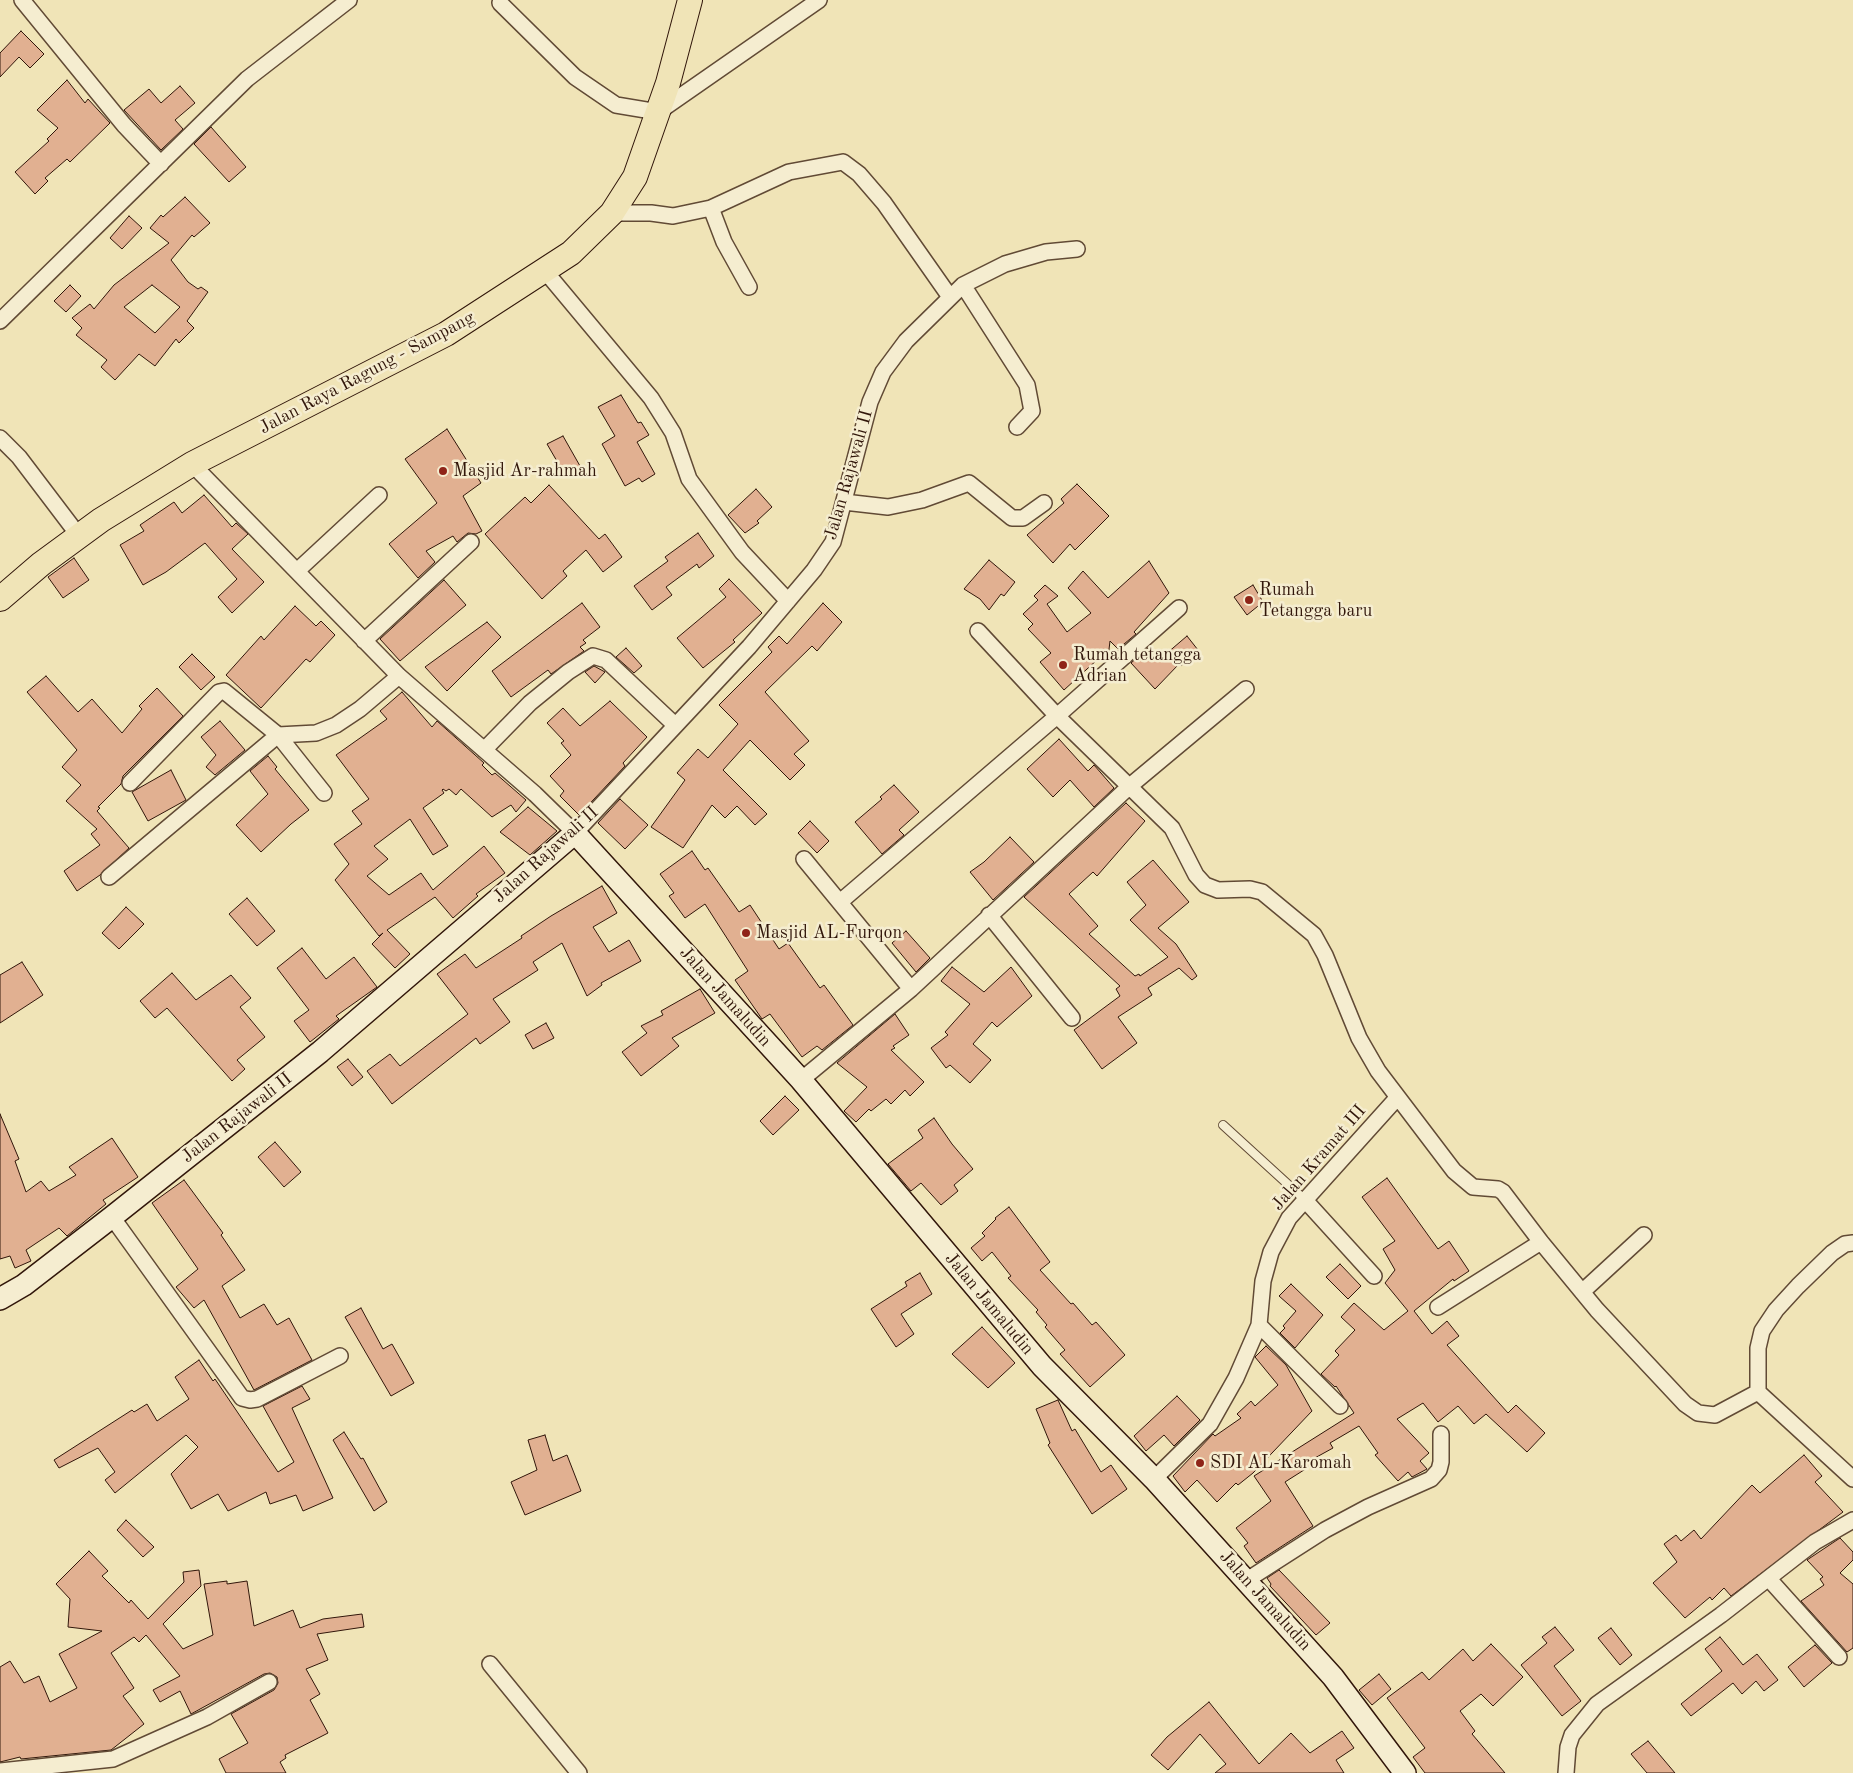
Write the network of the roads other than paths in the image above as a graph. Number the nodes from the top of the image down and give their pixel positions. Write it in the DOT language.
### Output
graph roads {
  1 [pos="22,0"];
  2 [pos="349,0"];
  3 [pos="690,0"];
  4 [pos="820,0"];
  5 [pos="500,3"];
  6 [pos="658,112"];
  7 [pos="160,164"];
  8 [pos="711,208"];
  9 [pos="612,213"];
  10 [pos="1078,249"];
  11 [pos="545,271"];
  12 [pos="962,285"];
  13 [pos="749,287"];
  14 [pos="950,297"];
  15 [pos="2,316"];
  16 [pos="1017,428"];
  17 [pos="0,438"];
  18 [pos="192,464"];
  19 [pos="379,496"];
  20 [pos="844,502"];
  21 [pos="1044,503"];
  22 [pos="79,536"];
  23 [pos="471,542"];
  24 [pos="298,570"];
  25 [pos="0,599"];
  26 [pos="788,601"];
  27 [pos="1178,608"];
  28 [pos="978,630"];
  29 [pos="364,641"];
  30 [pos="399,676"];
  31 [pos="1246,689"];
  32 [pos="1057,716"];
  33 [pos="675,725"];
  34 [pos="278,735"];
  35 [pos="484,750"];
  36 [pos="130,783"];
  37 [pos="1131,785"];
  38 [pos="324,793"];
  39 [pos="575,833"];
  40 [pos="804,859"];
  41 [pos="108,877"];
  42 [pos="840,902"];
  43 [pos="989,915"];
  44 [pos="912,989"];
  45 [pos="1072,1018"];
  46 [pos="801,1080"];
  47 [pos="1397,1098"];
  48 [pos="1223,1126"];
  49 [pos="1304,1199"];
  50 [pos="112,1217"];
  51 [pos="1644,1235"];
  52 [pos="1541,1242"];
  53 [pos="1853,1243"];
  54 [pos="1374,1276"];
  55 [pos="1582,1292"];
  56 [pos="0,1299"];
  57 [pos="1438,1307"];
  58 [pos="1259,1325"];
  59 [pos="340,1356"];
  60 [pos="1758,1392"];
  61 [pos="1340,1406"];
  62 [pos="1441,1434"];
  63 [pos="1154,1479"];
  64 [pos="1853,1479"];
  65 [pos="1853,1520"];
  66 [pos="1769,1579"];
  67 [pos="1246,1580"];
  68 [pos="1839,1657"];
  69 [pos="490,1664"];
  70 [pos="269,1682"];
  71 [pos="0,1771"];
  72 [pos="579,1773"];
  73 [pos="1405,1773"];
  74 [pos="1566,1773"];
  1 -- 7 [label="street"];
  2 -- 7 [label="street"];
  3 -- 6 [label="main road, Jalan Raya Ragung - Sampang"];
  4 -- 6 [label="street"];
  5 -- 6 [label="street"];
  6 -- 9 [label="main road, Jalan Raya Ragung - Sampang"];
  7 -- 15 [label="street"];
  8 -- 9 [label="street"];
  8 -- 13 [label="street"];
  8 -- 14 [label="street"];
  9 -- 11 [label="main road, Jalan Raya Ragung - Sampang"];
  10 -- 12 [label="street, Jalan Rajawali II"];
  11 -- 18 [label="main road, Jalan Raya Ragung - Sampang"];
  11 -- 26 [label="street"];
  12 -- 14 [label="street, Jalan Rajawali II"];
  12 -- 16 [label="street"];
  14 -- 20 [label="street, Jalan Rajawali II"];
  17 -- 22 [label="street"];
  18 -- 22 [label="main road, Jalan Raya Ragung - Sampang"];
  18 -- 24 [label="street"];
  19 -- 24 [label="street"];
  20 -- 21 [label="street"];
  20 -- 26 [label="street, Jalan Rajawali II"];
  22 -- 25 [label="main road, Jalan Raya Ragung - Sampang"];
  23 -- 29 [label="street"];
  24 -- 29 [label="street"];
  26 -- 33 [label="street, Jalan Rajawali II"];
  27 -- 32 [label="street"];
  28 -- 32 [label="street"];
  29 -- 30 [label="street"];
  30 -- 34 [label="street"];
  30 -- 35 [label="street"];
  31 -- 37 [label="street"];
  32 -- 37 [label="street"];
  32 -- 42 [label="street"];
  33 -- 35 [label="street"];
  33 -- 39 [label="street, Jalan Rajawali II"];
  34 -- 36 [label="street"];
  34 -- 38 [label="street"];
  34 -- 41 [label="street"];
  35 -- 39 [label="street"];
  37 -- 43 [label="street"];
  37 -- 47 [label="street"];
  39 -- 46 [label="street, Jalan Jamaludin"];
  39 -- 50 [label="street, Jalan Rajawali II"];
  40 -- 42 [label="street"];
  42 -- 44 [label="street"];
  43 -- 44 [label="street"];
  43 -- 45 [label="street"];
  44 -- 46 [label="street"];
  46 -- 63 [label="street, Jalan Jamaludin"];
  47 -- 49 [label="street, Jalan Kramat III"];
  47 -- 52 [label="street"];
  48 -- 49 [label="lane"];
  49 -- 54 [label="street"];
  49 -- 58 [label="street, Jalan Kramat III"];
  50 -- 56 [label="street, Jalan Rajawali II"];
  50 -- 59 [label="street"];
  51 -- 55 [label="street"];
  52 -- 55 [label="street"];
  52 -- 57 [label="street"];
  53 -- 60 [label="street"];
  55 -- 60 [label="street"];
  58 -- 61 [label="street"];
  58 -- 63 [label="street, Jalan Kramat III"];
  60 -- 64 [label="street"];
  62 -- 67 [label="street"];
  63 -- 67 [label="street, Jalan Jamaludin"];
  65 -- 66 [label="street"];
  66 -- 68 [label="street"];
  66 -- 74 [label="street"];
  67 -- 73 [label="street, Jalan Jamaludin"];
  69 -- 72 [label="street"];
  70 -- 71 [label="street"];
}
